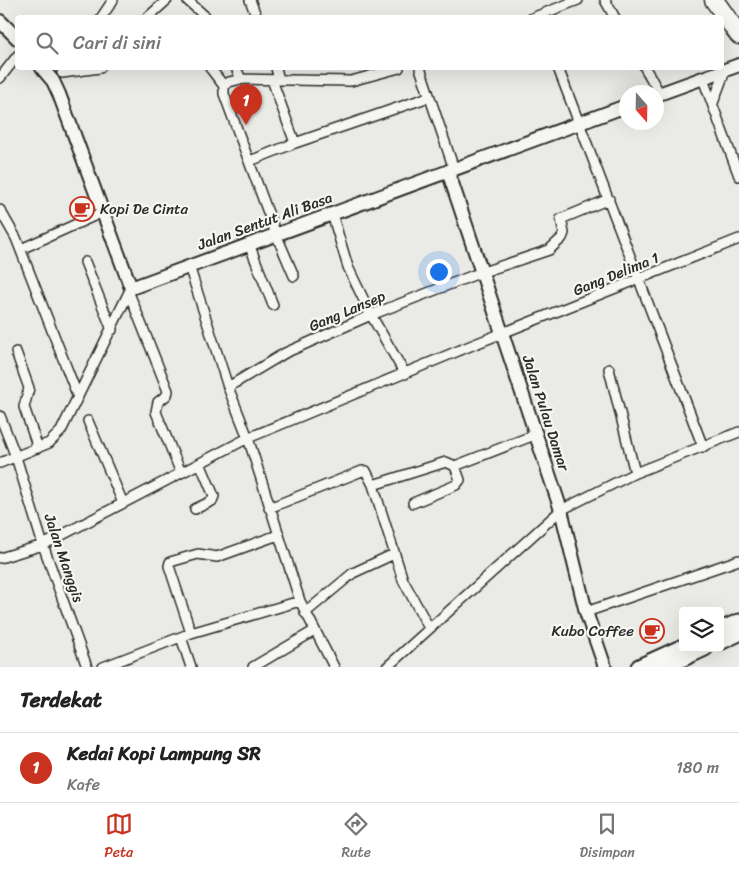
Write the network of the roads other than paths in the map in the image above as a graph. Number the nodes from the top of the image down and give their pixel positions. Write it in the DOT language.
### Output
graph roads {
  1 [pos="113,0"];
  2 [pos="167,0"];
  3 [pos="187,0"];
  4 [pos="250,0"];
  5 [pos="578,0"];
  6 [pos="605,0"];
  7 [pos="714,0"];
  8 [pos="728,0"];
  9 [pos="739,14"];
  10 [pos="103,15"];
  11 [pos="150,15"];
  12 [pos="203,15"];
  13 [pos="257,15"];
  14 [pos="540,15"];
  15 [pos="613,15"];
  16 [pos="0,21"];
  17 [pos="739,35"];
  18 [pos="15,36"];
  19 [pos="15,59"];
  20 [pos="739,65"];
  21 [pos="48,70"];
  22 [pos="87,70"];
  23 [pos="212,70"];
  24 [pos="237,70"];
  25 [pos="276,70"];
  26 [pos="392,70"];
  27 [pos="421,70"];
  28 [pos="559,70"];
  29 [pos="646,70"];
  30 [pos="725,71"];
  31 [pos="61,74"];
  32 [pos="0,78"];
  33 [pos="703,78"];
  34 [pos="241,79"];
  35 [pos="276,80"];
  36 [pos="653,85"];
  37 [pos="224,86"];
  38 [pos="664,93"];
  39 [pos="430,97"];
  40 [pos="713,103"];
  41 [pos="619,109"];
  42 [pos="581,123"];
  43 [pos="295,142"];
  44 [pos="250,161"];
  45 [pos="451,170"];
  46 [pos="739,176"];
  47 [pos="609,199"];
  48 [pos="0,210"];
  49 [pos="103,212"];
  50 [pos="332,214"];
  51 [pos="276,234"];
  52 [pos="739,239"];
  53 [pos="249,244"];
  54 [pos="20,249"];
  55 [pos="85,262"];
  56 [pos="189,266"];
  57 [pos="482,272"];
  58 [pos="294,276"];
  59 [pos="638,279"];
  60 [pos="130,290"];
  61 [pos="273,305"];
  62 [pos="371,315"];
  63 [pos="112,330"];
  64 [pos="503,334"];
  65 [pos="16,352"];
  66 [pos="609,369"];
  67 [pos="405,374"];
  68 [pos="228,387"];
  69 [pos="78,397"];
  70 [pos="0,416"];
  71 [pos="88,421"];
  72 [pos="739,432"];
  73 [pos="537,434"];
  74 [pos="248,438"];
  75 [pos="703,446"];
  76 [pos="38,448"];
  77 [pos="16,457"];
  78 [pos="0,463"];
  79 [pos="200,463"];
  80 [pos="455,466"];
  81 [pos="181,473"];
  82 [pos="636,473"];
  83 [pos="372,485"];
  84 [pos="123,503"];
  85 [pos="414,503"];
  86 [pos="269,508"];
  87 [pos="195,509"];
  88 [pos="561,510"];
  89 [pos="278,534"];
  90 [pos="43,544"];
  91 [pos="394,554"];
  92 [pos="0,558"];
  93 [pos="739,560"];
  94 [pos="300,601"];
  95 [pos="586,612"];
  96 [pos="306,613"];
  97 [pos="739,622"];
  98 [pos="429,628"];
  99 [pos="724,628"];
  100 [pos="314,631"];
  101 [pos="191,633"];
  102 [pos="739,633"];
  103 [pos="181,637"];
  104 [pos="724,640"];
  105 [pos="679,649"];
  106 [pos="697,652"];
  107 [pos="87,667"];
  108 [pos="103,667"];
  109 [pos="191,667"];
  110 [pos="253,667"];
  111 [pos="334,667"];
  112 [pos="387,667"];
  113 [pos="604,667"];
  114 [pos="639,667"];
  115 [pos="664,667"];
  1 -- 10 [label="street"];
  2 -- 11 [label="street"];
  3 -- 12 [label="street"];
  4 -- 13 [label="street"];
  5 -- 14 [label="street"];
  6 -- 15 [label="street"];
  7 -- 17 [label="highway"];
  8 -- 9 [label="highway"];
  16 -- 18 [label="street"];
  19 -- 32 [label="street"];
  20 -- 30 [label="street"];
  21 -- 31 [label="street"];
  22 -- 31 [label="street"];
  23 -- 37 [label="street"];
  24 -- 34 [label="street"];
  25 -- 35 [label="street"];
  26 -- 35 [label="street"];
  27 -- 39 [label="street"];
  28 -- 42 [label="street"];
  29 -- 36 [label="street"];
  30 -- 33 [label="street"];
  30 -- 40 [label="street"];
  31 -- 49 [label="street"];
  33 -- 38 [label="street"];
  33 -- 40 [label="street"];
  34 -- 35 [label="street"];
  34 -- 37 [label="street"];
  35 -- 43 [label="street"];
  37 -- 44 [label="street"];
  39 -- 43 [label="street"];
  39 -- 45 [label="street"];
  40 -- 46 [label="street"];
  41 -- 42 [label="street, Jalan Sentut Ali Basa"];
  42 -- 45 [label="street, Jalan Sentut Ali Basa"];
  42 -- 47 [label="street"];
  43 -- 44 [label="street"];
  44 -- 51 [label="street"];
  45 -- 50 [label="street, Jalan Sentut Ali Basa"];
  45 -- 57 [label="street, Jalan Pulau Damar"];
  47 -- 57 [label="street, Gang Lansep"];
  47 -- 59 [label="street"];
  48 -- 54 [label="street"];
  49 -- 54 [label="street"];
  49 -- 60 [label="street"];
  50 -- 51 [label="street, Jalan Sentut Ali Basa"];
  50 -- 62 [label="street"];
  51 -- 53 [label="street, Jalan Sentut Ali Basa"];
  51 -- 58 [label="street"];
  52 -- 59 [label="street, Gang Delima 1"];
  53 -- 56 [label="street, Jalan Sentut Ali Basa"];
  53 -- 61 [label="street"];
  54 -- 69 [label="street"];
  55 -- 63 [label="street"];
  56 -- 60 [label="street, Jalan Sentut Ali Basa"];
  56 -- 68 [label="street"];
  57 -- 62 [label="street, Gang Lansep"];
  57 -- 64 [label="street, Jalan Pulau Damar"];
  59 -- 64 [label="street, Gang Delima 1"];
  59 -- 75 [label="street"];
  60 -- 63 [label="street"];
  60 -- 81 [label="street"];
  62 -- 67 [label="street"];
  62 -- 68 [label="street, Gang Lansep"];
  63 -- 69 [label="street"];
  64 -- 67 [label="street, Gang Delima 1"];
  64 -- 73 [label="street, Jalan Pulau Damar"];
  65 -- 76 [label="street"];
  66 -- 82 [label="street"];
  67 -- 74 [label="street, Gang Delima 1"];
  68 -- 74 [label="street"];
  69 -- 76 [label="street"];
  70 -- 77 [label="street, Jalan Manggis"];
  71 -- 84 [label="street"];
  72 -- 75 [label="street"];
  73 -- 80 [label="street"];
  73 -- 88 [label="street, Jalan Pulau Damar"];
  74 -- 79 [label="street, Gang Delima 1"];
  74 -- 86 [label="street"];
  75 -- 82 [label="street"];
  76 -- 77 [label="street"];
  77 -- 78 [label="street"];
  77 -- 90 [label="street, Jalan Manggis"];
  79 -- 81 [label="street, Gang Delima 1"];
  79 -- 87 [label="street"];
  80 -- 83 [label="street"];
  80 -- 85 [label="street"];
  81 -- 84 [label="street, Gang Delima 1"];
  82 -- 88 [label="street"];
  83 -- 86 [label="street"];
  83 -- 91 [label="street"];
  84 -- 90 [label="street, Gang Delima 1"];
  86 -- 89 [label="street"];
  88 -- 95 [label="street, Jalan Pulau Damar"];
  88 -- 98 [label="street"];
  89 -- 94 [label="street"];
  89 -- 101 [label="street"];
  90 -- 92 [label="street, Gang Delima 1"];
  90 -- 107 [label="street, Jalan Manggis"];
  91 -- 96 [label="street"];
  91 -- 98 [label="street"];
  93 -- 95 [label="street"];
  94 -- 96 [label="street"];
  94 -- 101 [label="street"];
  95 -- 113 [label="street, Jalan Pulau Damar"];
  96 -- 100 [label="street"];
  97 -- 99 [label="main road"];
  98 -- 112 [label="street"];
  100 -- 110 [label="street"];
  100 -- 111 [label="street"];
  101 -- 103 [label="street"];
  102 -- 104 [label="main road"];
  103 -- 108 [label="street"];
  103 -- 109 [label="street"];
  105 -- 114 [label="main road"];
  106 -- 115 [label="main road"];
}
